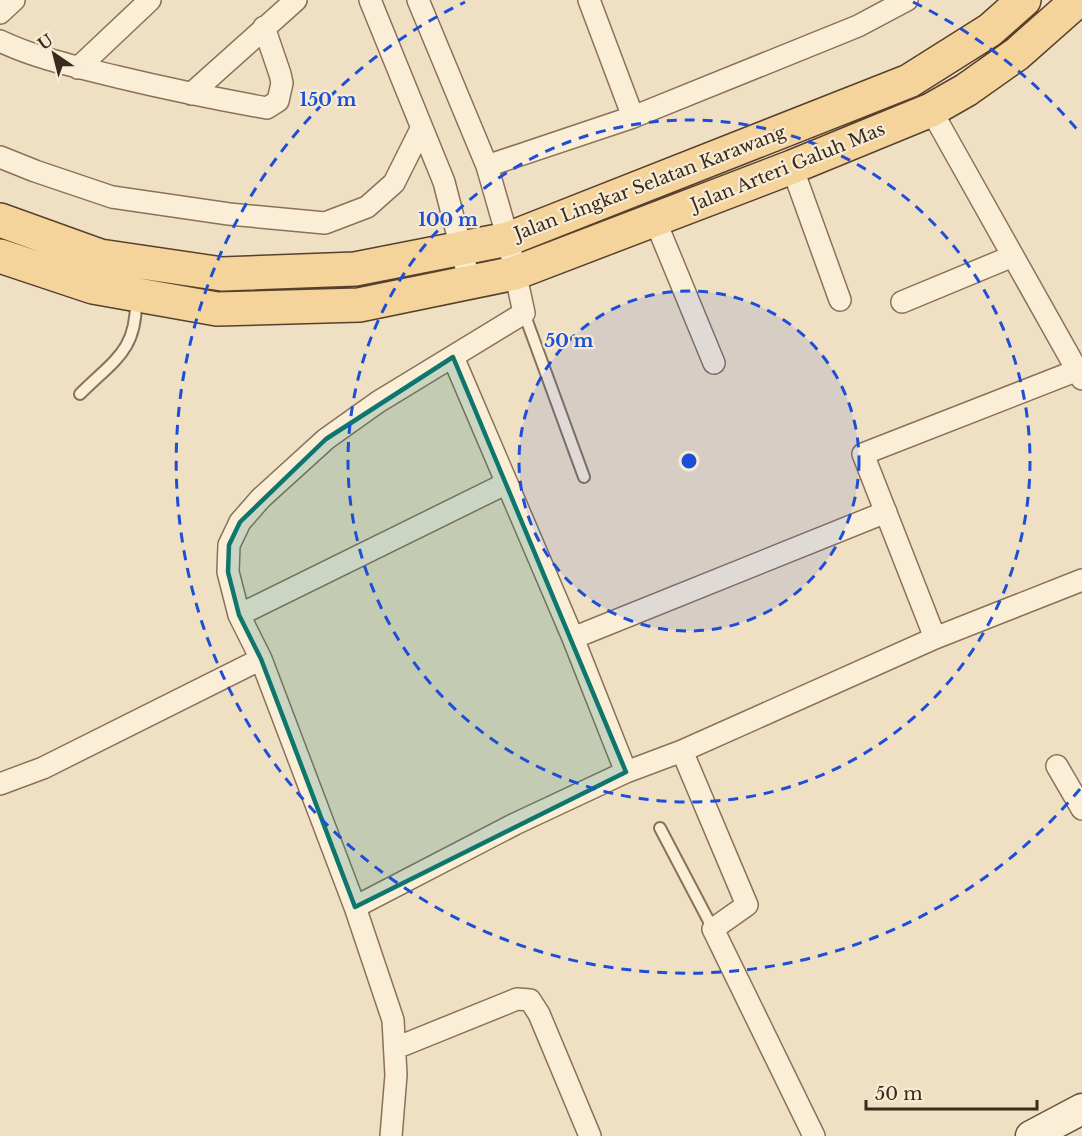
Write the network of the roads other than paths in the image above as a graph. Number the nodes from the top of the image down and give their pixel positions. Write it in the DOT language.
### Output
graph roads {
  1 [pos="14,0"];
  2 [pos="150,0"];
  3 [pos="296,0"];
  4 [pos="370,0"];
  5 [pos="418,0"];
  6 [pos="589,0"];
  7 [pos="907,0"];
  8 [pos="1024,0"];
  9 [pos="1078,0"];
  10 [pos="0,13"];
  11 [pos="264,27"];
  12 [pos="0,40"];
  13 [pos="78,68"];
  14 [pos="191,94"];
  15 [pos="931,110"];
  16 [pos="633,117"];
  17 [pos="421,129"];
  18 [pos="0,157"];
  19 [pos="487,166"];
  20 [pos="792,167"];
  21 [pos="0,220"];
  22 [pos="656,220"];
  23 [pos="508,239"];
  24 [pos="462,249"];
  25 [pos="0,256"];
  26 [pos="1013,256"];
  27 [pos="515,273"];
  28 [pos="470,282"];
  29 [pos="136,296"];
  30 [pos="840,300"];
  31 [pos="902,302"];
  32 [pos="524,313"];
  33 [pos="453,357"];
  34 [pos="714,363"];
  35 [pos="1080,374"];
  36 [pos="80,394"];
  37 [pos="584,477"];
  38 [pos="507,483"];
  39 [pos="886,512"];
  40 [pos="1082,580"];
  41 [pos="239,615"];
  42 [pos="573,638"];
  43 [pos="934,639"];
  44 [pos="261,659"];
  45 [pos="682,751"];
  46 [pos="1057,766"];
  47 [pos="626,772"];
  48 [pos="0,784"];
  49 [pos="1082,809"];
  50 [pos="660,828"];
  51 [pos="355,907"];
  52 [pos="713,929"];
  53 [pos="396,1048"];
  54 [pos="1082,1109"];
  55 [pos="391,1136"];
  56 [pos="590,1136"];
  57 [pos="814,1136"];
  58 [pos="1031,1136"];
  1 -- 10 [label="street"];
  2 -- 13 [label="street"];
  3 -- 11 [label="street"];
  4 -- 17 [label="street"];
  5 -- 19 [label="street"];
  6 -- 16 [label="street"];
  7 -- 16 [label="street"];
  8 -- 23 [label="main road, Jalan Lingkar Selatan Karawang"];
  9 -- 15 [label="main road, Jalan Arteri Galuh Mas"];
  11 -- 14 [label="street"];
  11 -- 14 [label="street"];
  12 -- 13 [label="street"];
  13 -- 14 [label="street"];
  15 -- 20 [label="main road, Jalan Arteri Galuh Mas"];
  15 -- 26 [label="street"];
  16 -- 19 [label="street"];
  17 -- 18 [label="street"];
  17 -- 24 [label="street"];
  19 -- 23 [label="street"];
  20 -- 22 [label="main road, Jalan Arteri Galuh Mas"];
  20 -- 30 [label="street"];
  21 -- 24 [label="main road, Jalan Lingkar Selatan Karawang"];
  22 -- 27 [label="main road, Jalan Arteri Galuh Mas"];
  22 -- 34 [label="street"];
  23 -- 24 [label="main road, Jalan Lingkar Selatan Karawang"];
  23 -- 27 [label="street"];
  24 -- 28 [label="street"];
  25 -- 29 [label="main road"];
  26 -- 31 [label="street"];
  26 -- 35 [label="street"];
  27 -- 28 [label="main road, Jalan Arteri Galuh Mas"];
  27 -- 32 [label="street"];
  28 -- 29 [label="main road"];
  29 -- 36 [label="lane"];
  32 -- 33 [label="street"];
  32 -- 37 [label="lane"];
  33 -- 38 [label="street"];
  33 -- 41 [label="street"];
  35 -- 39 [label="street"];
  38 -- 41 [label="street"];
  38 -- 42 [label="street"];
  39 -- 42 [label="street"];
  39 -- 43 [label="street"];
  40 -- 43 [label="street"];
  41 -- 44 [label="street"];
  42 -- 47 [label="street"];
  43 -- 45 [label="street"];
  44 -- 48 [label="street"];
  44 -- 51 [label="street"];
  45 -- 47 [label="street"];
  45 -- 52 [label="street"];
  46 -- 49 [label="street"];
  47 -- 51 [label="street"];
  50 -- 52 [label="lane"];
  51 -- 53 [label="street"];
  52 -- 57 [label="street"];
  53 -- 55 [label="street"];
  53 -- 56 [label="street"];
  54 -- 58 [label="street"];
}
